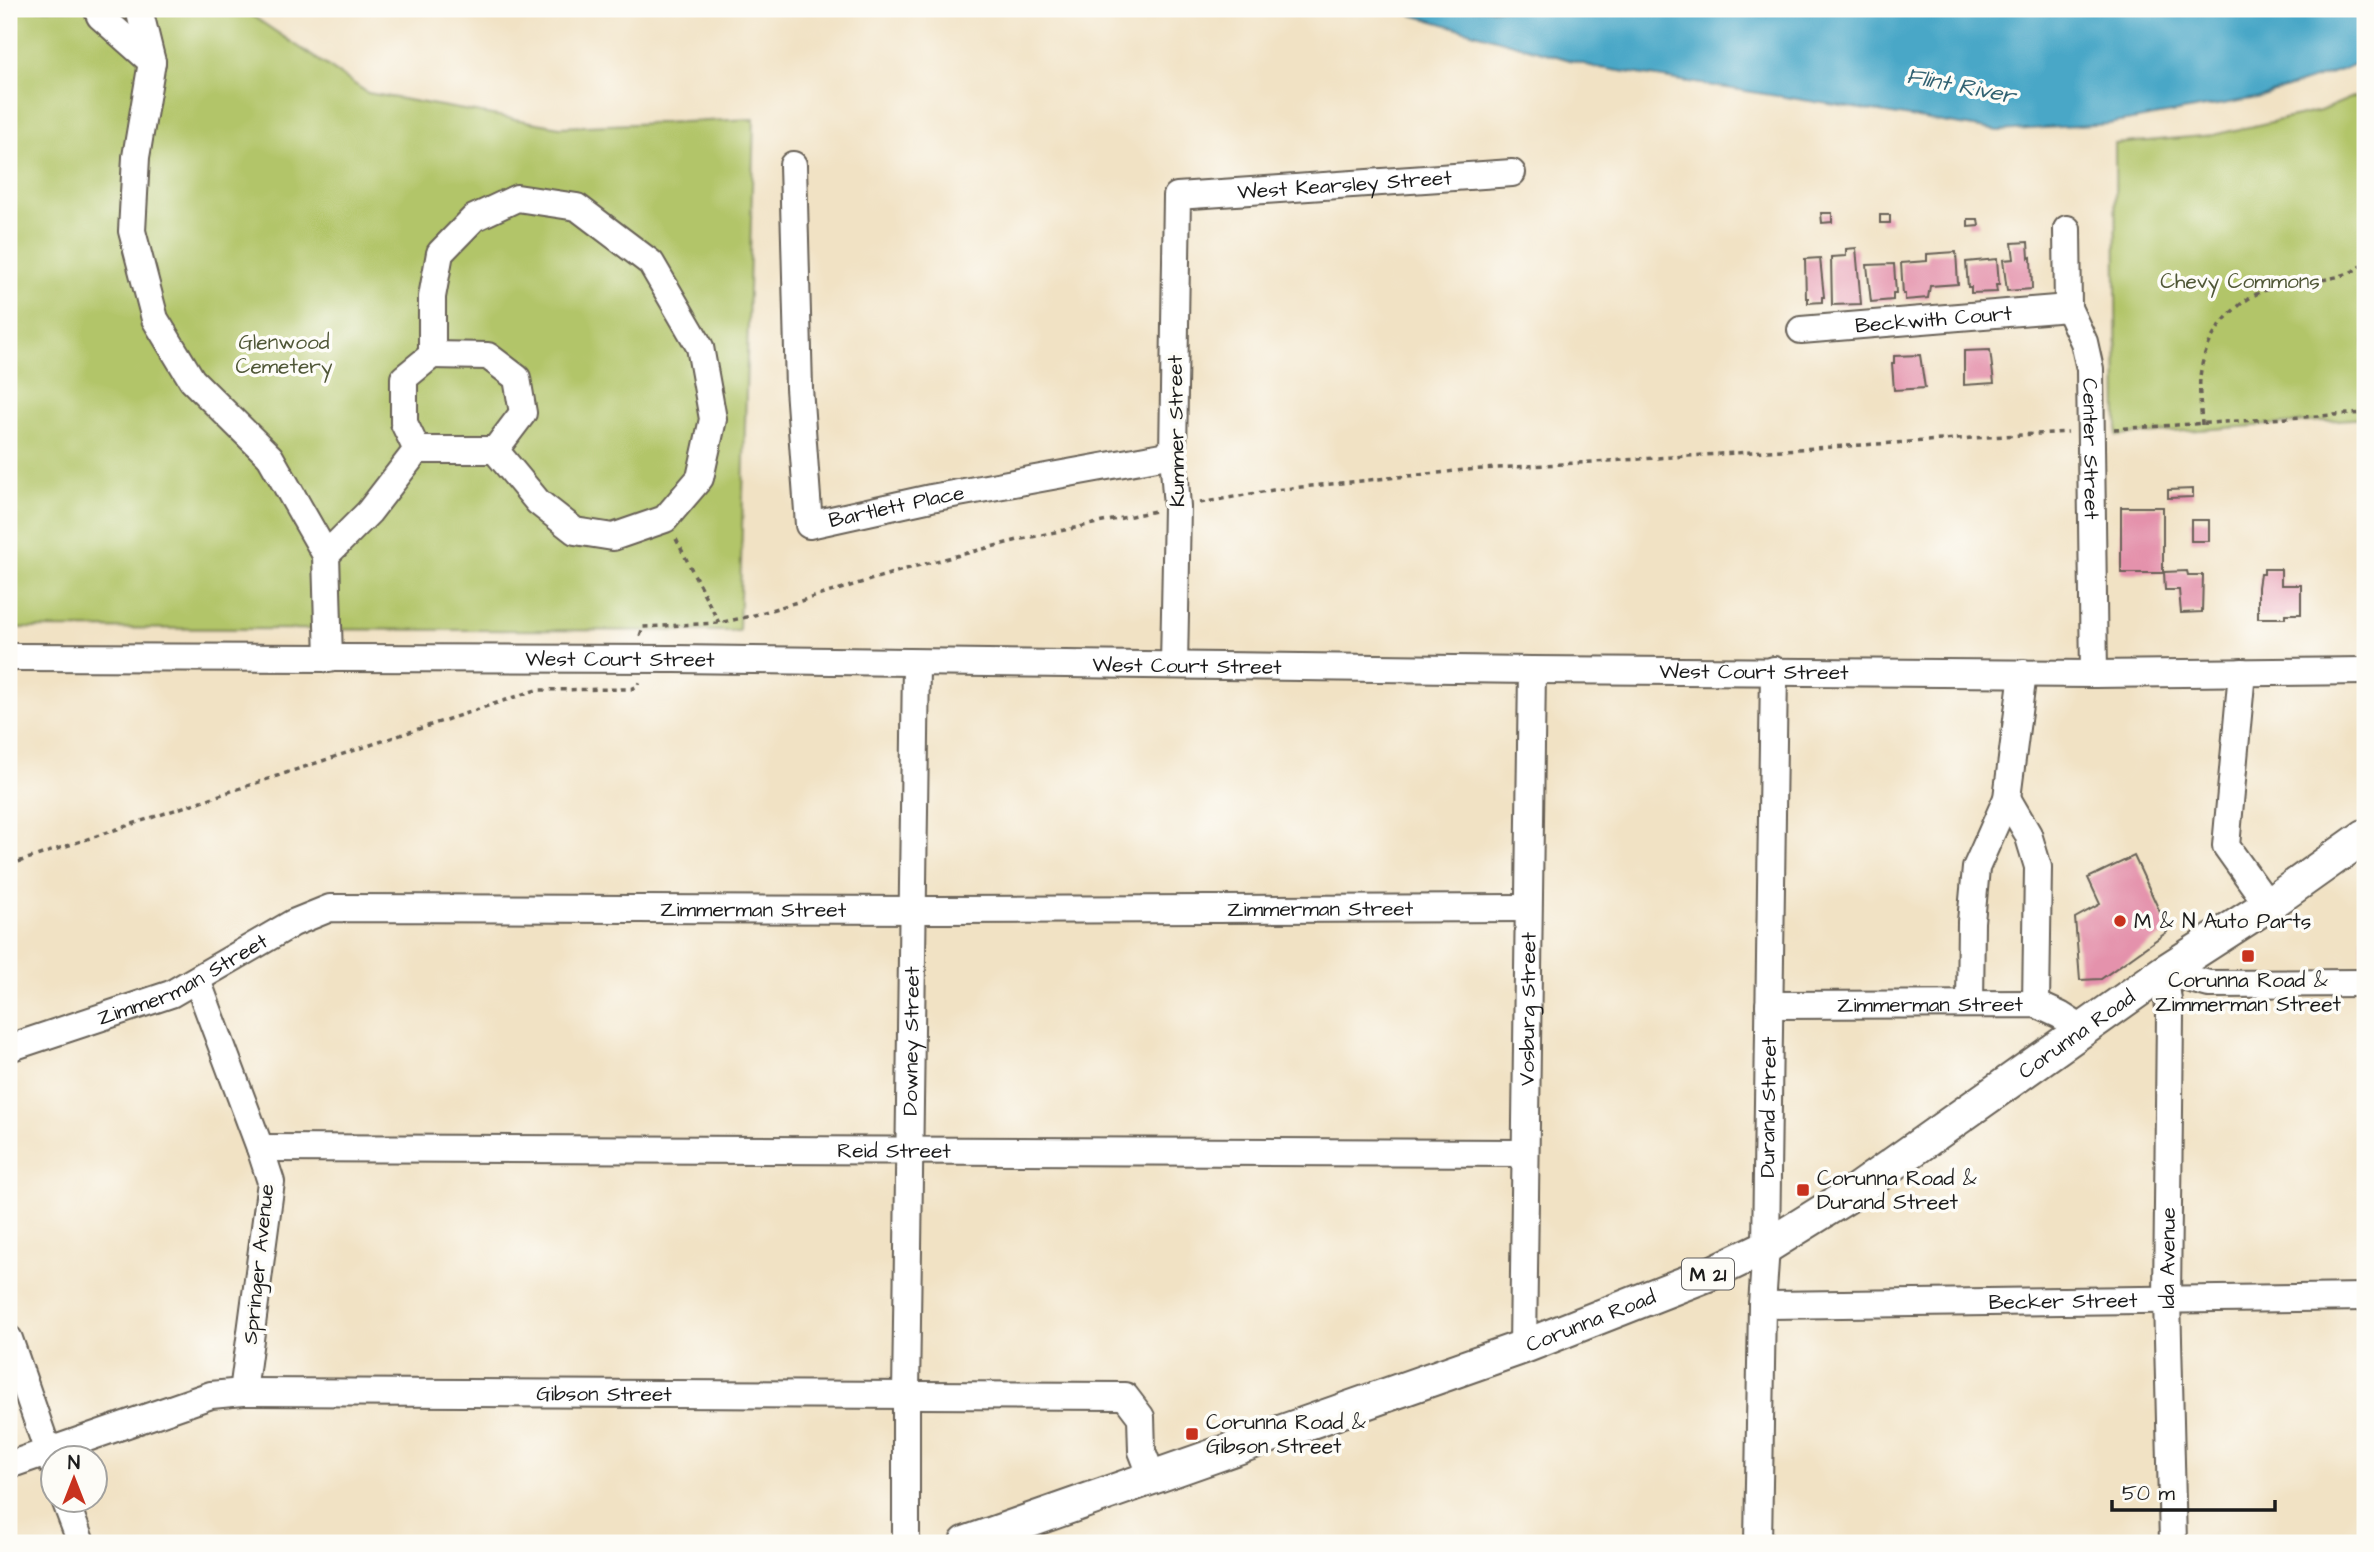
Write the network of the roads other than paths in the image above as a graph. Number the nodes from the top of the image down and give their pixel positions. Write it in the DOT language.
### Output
graph roads {
  1 [pos="97,9"];
  2 [pos="139,9"];
  3 [pos="152,62"];
  4 [pos="793,165"];
  5 [pos="1512,173"];
  6 [pos="1177,196"];
  7 [pos="2067,229"];
  8 [pos="2068,308"];
  9 [pos="1801,330"];
  10 [pos="432,355"];
  11 [pos="417,450"];
  12 [pos="495,450"];
  13 [pos="1173,454"];
  14 [pos="326,555"];
  15 [pos="9,657"];
  16 [pos="329,659"];
  17 [pos="916,664"];
  18 [pos="1174,665"];
  19 [pos="1532,670"];
  20 [pos="1774,670"];
  21 [pos="2365,671"];
  22 [pos="2242,672"];
  23 [pos="2023,673"];
  24 [pos="2094,674"];
  25 [pos="2007,799"];
  26 [pos="2365,836"];
  27 [pos="2269,905"];
  28 [pos="1528,908"];
  29 [pos="912,910"];
  30 [pos="2164,972"];
  31 [pos="197,981"];
  32 [pos="2365,983"];
  33 [pos="1970,1004"];
  34 [pos="2036,1004"];
  35 [pos="1769,1006"];
  36 [pos="2085,1031"];
  37 [pos="9,1048"];
  38 [pos="260,1148"];
  39 [pos="909,1152"];
  40 [pos="1525,1153"];
  41 [pos="1766,1247"];
  42 [pos="2365,1297"];
  43 [pos="2167,1299"];
  44 [pos="1762,1305"];
  45 [pos="9,1339"];
  46 [pos="1523,1347"];
  47 [pos="243,1392"];
  48 [pos="906,1395"];
  49 [pos="45,1444"];
  50 [pos="84,1444"];
  51 [pos="38,1459"];
  52 [pos="9,1465"];
  53 [pos="1152,1477"];
  54 [pos="70,1514"];
  55 [pos="81,1543"];
  56 [pos="906,1543"];
  57 [pos="966,1543"];
  58 [pos="1758,1543"];
  59 [pos="2172,1543"];
  1 -- 3 [label="street"];
  2 -- 3 [label="street"];
  3 -- 14 [label="street"];
  4 -- 13 [label="street, Bartlett Place"];
  5 -- 6 [label="street, West Kearsley Street"];
  6 -- 13 [label="street, Kummer Street"];
  7 -- 8 [label="street, Center Street"];
  8 -- 9 [label="street, Beckwith Court"];
  8 -- 24 [label="street, Center Street"];
  10 -- 11 [label="street"];
  10 -- 12 [label="street"];
  10 -- 12 [label="street"];
  11 -- 12 [label="street"];
  11 -- 14 [label="street"];
  13 -- 18 [label="street, Kummer Street"];
  14 -- 16 [label="street"];
  15 -- 16 [label="street, West Court Street"];
  16 -- 17 [label="street, West Court Street"];
  17 -- 18 [label="street, West Court Street"];
  17 -- 29 [label="street, Downey Street"];
  18 -- 19 [label="street, West Court Street"];
  19 -- 20 [label="street, West Court Street"];
  19 -- 28 [label="street, Vosburg Street"];
  20 -- 23 [label="street, West Court Street"];
  20 -- 35 [label="street, Durand Street"];
  21 -- 22 [label="street, West Court Street"];
  22 -- 24 [label="street, West Court Street"];
  22 -- 27 [label="street"];
  23 -- 24 [label="street, West Court Street"];
  23 -- 25 [label="street"];
  25 -- 33 [label="street"];
  25 -- 34 [label="street"];
  26 -- 27 [label="main road, Corunna Road / M 21"];
  27 -- 30 [label="main road, Corunna Road / M 21"];
  28 -- 29 [label="street, Zimmerman Street"];
  28 -- 40 [label="street, Vosburg Street"];
  29 -- 31 [label="street, Zimmerman Street"];
  29 -- 39 [label="street, Downey Street"];
  30 -- 32 [label="street"];
  30 -- 36 [label="main road, Corunna Road / M 21"];
  30 -- 43 [label="street, Ida Avenue"];
  31 -- 37 [label="street, Zimmerman Street"];
  31 -- 38 [label="street, Springer Avenue"];
  33 -- 34 [label="street, Zimmerman Street"];
  33 -- 35 [label="street, Zimmerman Street"];
  34 -- 36 [label="street, Zimmerman Street"];
  35 -- 41 [label="street, Durand Street"];
  36 -- 41 [label="main road, Corunna Road / M 21"];
  38 -- 39 [label="street, Reid Street"];
  38 -- 47 [label="street, Springer Avenue"];
  39 -- 40 [label="street, Reid Street"];
  39 -- 48 [label="street, Downey Street"];
  40 -- 46 [label="street, Vosburg Street"];
  41 -- 44 [label="street, Durand Street"];
  41 -- 46 [label="main road, Corunna Road / M 21"];
  42 -- 43 [label="street, Becker Street"];
  43 -- 44 [label="street, Becker Street"];
  43 -- 59 [label="street, Ida Avenue"];
  44 -- 58 [label="street, Durand Street"];
  45 -- 49 [label="street"];
  46 -- 53 [label="main road, Corunna Road / M 21"];
  47 -- 48 [label="street, Gibson Street"];
  47 -- 50 [label="street, Gibson Street"];
  48 -- 53 [label="street, Gibson Street"];
  48 -- 56 [label="street, Downey Street"];
  51 -- 52 [label="street, Gibson Street"];
  53 -- 57 [label="main road, Corunna Road / M 21"];
  54 -- 55 [label="street"];
}
